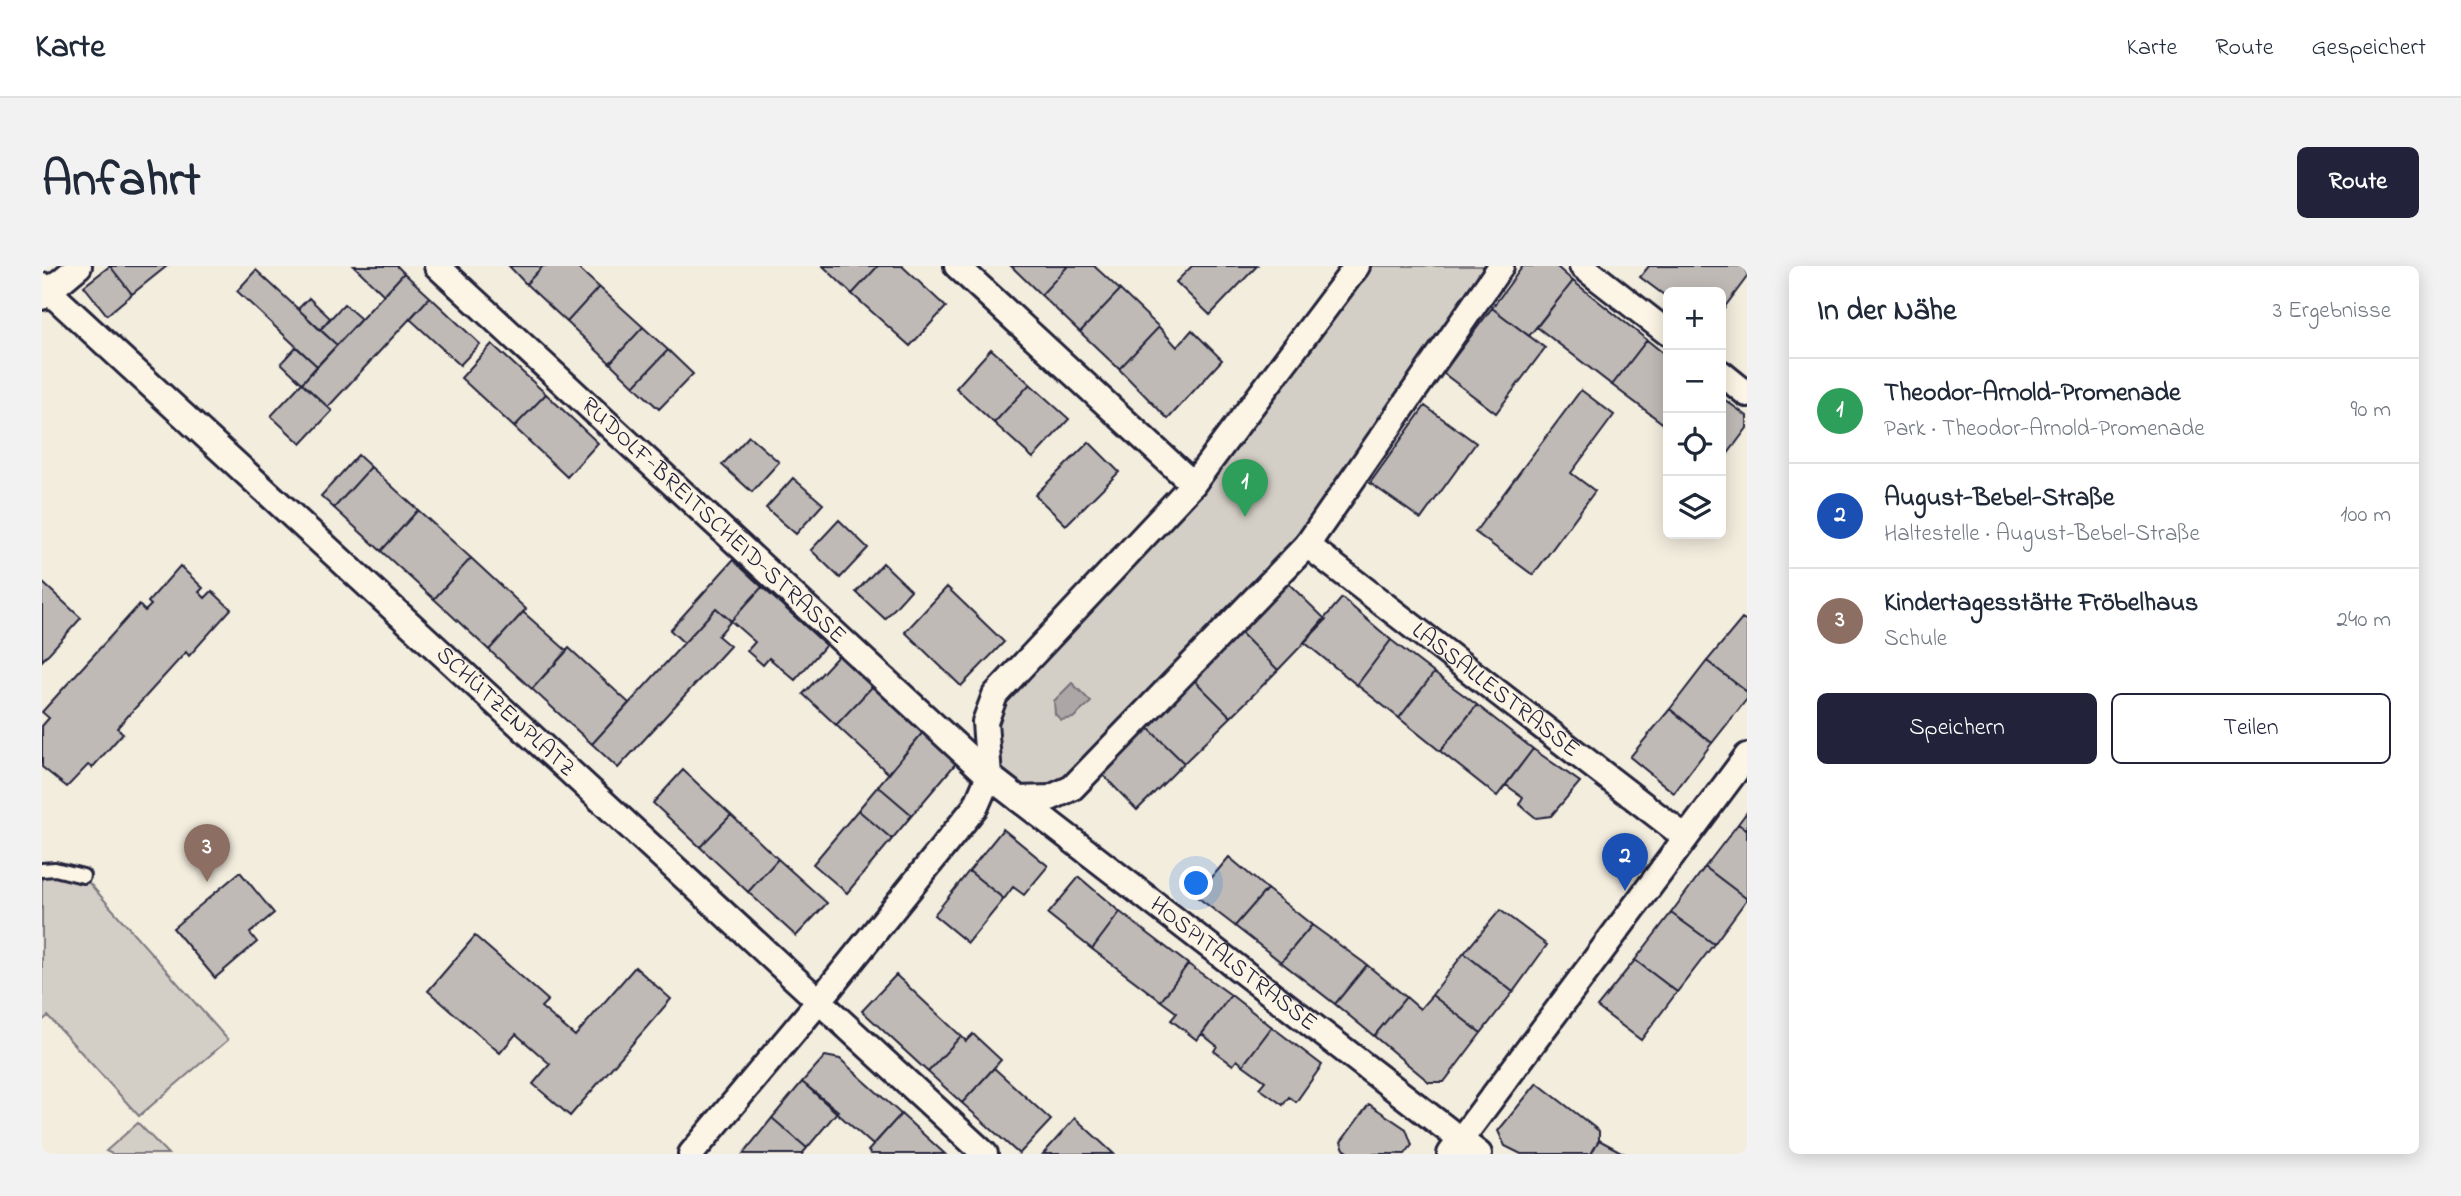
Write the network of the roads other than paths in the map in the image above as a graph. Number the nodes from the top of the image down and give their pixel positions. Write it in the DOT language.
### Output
graph roads {
  1 [pos="79,266"];
  2 [pos="437,266"];
  3 [pos="957,266"];
  4 [pos="1357,266"];
  5 [pos="1500,266"];
  6 [pos="1581,266"];
  7 [pos="44,292"];
  8 [pos="1663,329"];
  9 [pos="1726,377"];
  10 [pos="1747,394"];
  11 [pos="1193,484"];
  12 [pos="1307,545"];
  13 [pos="1747,756"];
  14 [pos="989,776"];
  15 [pos="1019,799"];
  16 [pos="1685,837"];
  17 [pos="42,870"];
  18 [pos="83,876"];
  19 [pos="820,1000"];
  20 [pos="1463,1149"];
  21 [pos="691,1154"];
  22 [pos="985,1154"];
  1 -- 7 [label="street"];
  2 -- 14 [label="street, RUDOLF-BREITSCHEID-STRASSE"];
  3 -- 11 [label="street"];
  4 -- 11 [label="street"];
  5 -- 12 [label="street"];
  6 -- 8 [label="street"];
  7 -- 19 [label="street, SCHÜTZENPLATZ"];
  9 -- 10 [label="street"];
  11 -- 14 [label="street"];
  12 -- 15 [label="street"];
  12 -- 16 [label="street, LASSALLESTRASSE"];
  13 -- 16 [label="street"];
  14 -- 15 [label="street, HOSPITALSTRASSE"];
  14 -- 19 [label="street"];
  15 -- 20 [label="street, HOSPITALSTRASSE"];
  16 -- 20 [label="street"];
  17 -- 18 [label="lane"];
  19 -- 21 [label="street"];
  19 -- 22 [label="street, SCHÜTZENPLATZ"];
}
